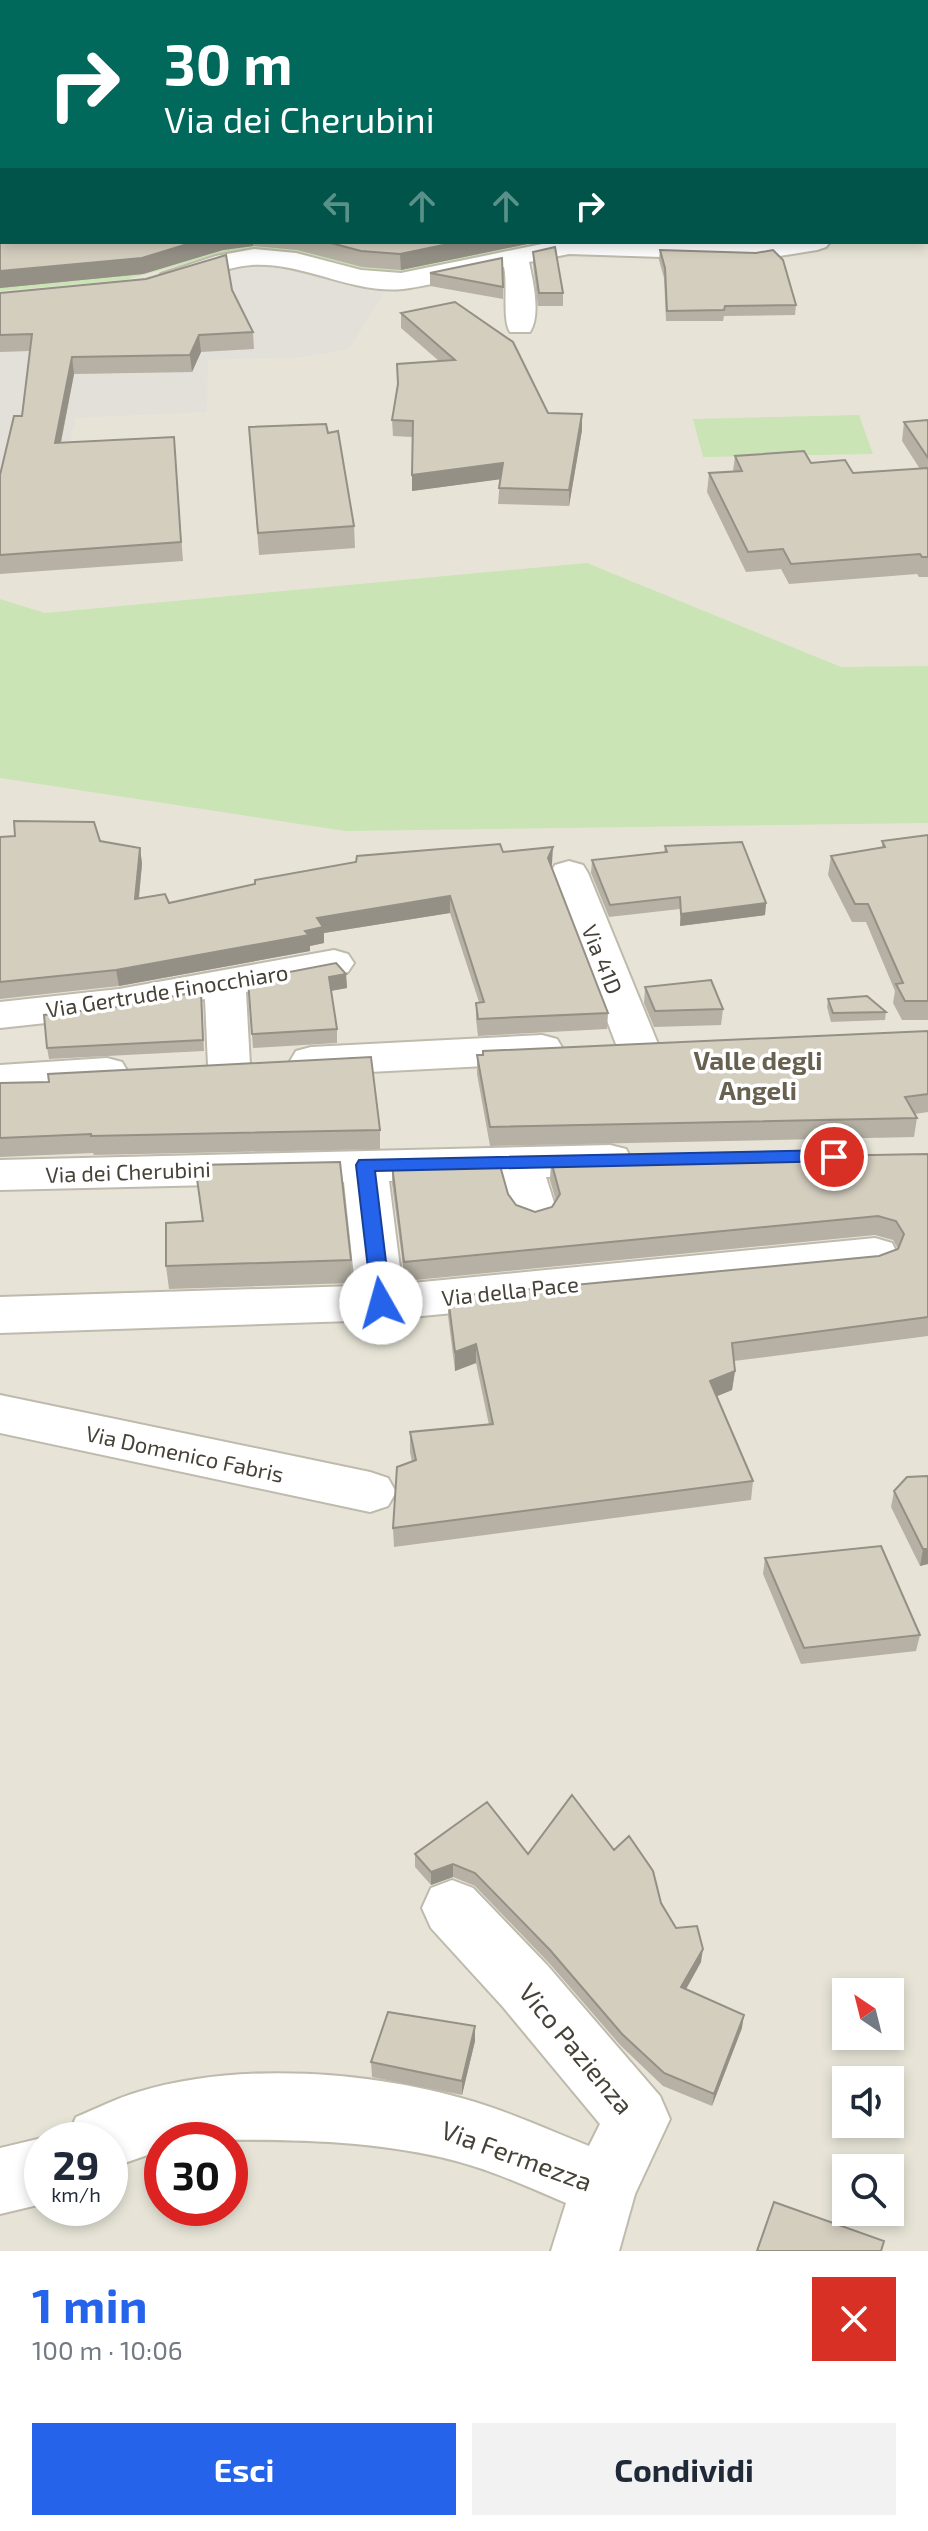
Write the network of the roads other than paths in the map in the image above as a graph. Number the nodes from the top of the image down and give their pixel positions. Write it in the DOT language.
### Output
graph roads {
  1 [pos="805,244"];
  2 [pos="515,257"];
  3 [pos="147,285"];
  4 [pos="520,326"];
  5 [pos="569,873"];
  6 [pos="334,963"];
  7 [pos="225,982"];
  8 [pos="0,1015"];
  9 [pos="683,1043"];
  10 [pos="637,1044"];
  11 [pos="229,1065"];
  12 [pos="0,1079"];
  13 [pos="645,1160"];
  14 [pos="519,1162"];
  15 [pos="365,1165"];
  16 [pos="0,1175"];
  17 [pos="534,1212"];
  18 [pos="875,1255"];
  19 [pos="381,1303"];
  20 [pos="0,1315"];
  21 [pos="0,1414"];
  22 [pos="370,1492"];
  23 [pos="452,1908"];
  24 [pos="128,2130"];
  25 [pos="24,2175"];
  26 [pos="0,2181"];
  27 [pos="604,2186"];
  28 [pos="585,2251"];
  1 -- 2 [label="street"];
  2 -- 3 [label="street"];
  2 -- 4 [label="street"];
  5 -- 10 [label="street, Via 41D"];
  6 -- 7 [label="street, Via Gertrude Finocchiaro"];
  7 -- 8 [label="street, Via Gertrude Finocchiaro"];
  7 -- 11 [label="street"];
  9 -- 10 [label="street"];
  10 -- 11 [label="street"];
  11 -- 12 [label="street"];
  13 -- 14 [label="street, Via dei Cherubini"];
  14 -- 15 [label="street, Via dei Cherubini"];
  14 -- 17 [label="street"];
  15 -- 16 [label="street, Via dei Cherubini"];
  15 -- 19 [label="street"];
  18 -- 19 [label="street, Via della Pace"];
  19 -- 20 [label="street, Via della Pace"];
  21 -- 22 [label="street, Via Domenico Fabris"];
  23 -- 27 [label="street, Vico Pazienza"];
  24 -- 27 [label="street, Via Fermezza"];
  25 -- 26 [label="street"];
  27 -- 28 [label="street, Vico Pazienza"];
}
